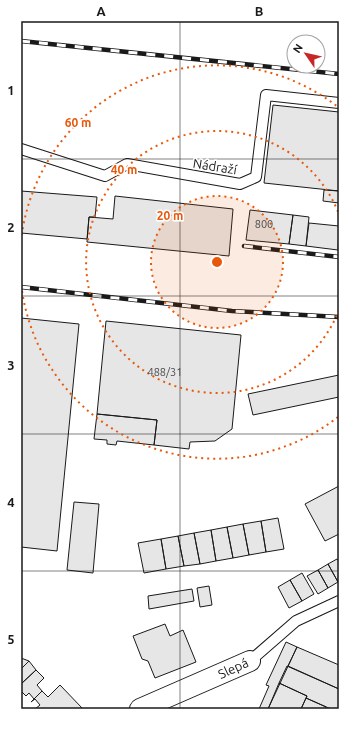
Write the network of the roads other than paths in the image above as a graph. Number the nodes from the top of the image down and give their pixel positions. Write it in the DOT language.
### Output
graph roads {
  1 [pos="339,103"];
  2 [pos="21,148"];
  3 [pos="339,601"];
  4 [pos="250,661"];
  5 [pos="140,709"];
  1 -- 2 [label="lane, Nádraží"];
  3 -- 4 [label="lane, Slepá"];
  4 -- 5 [label="street, Slepá"];
}
